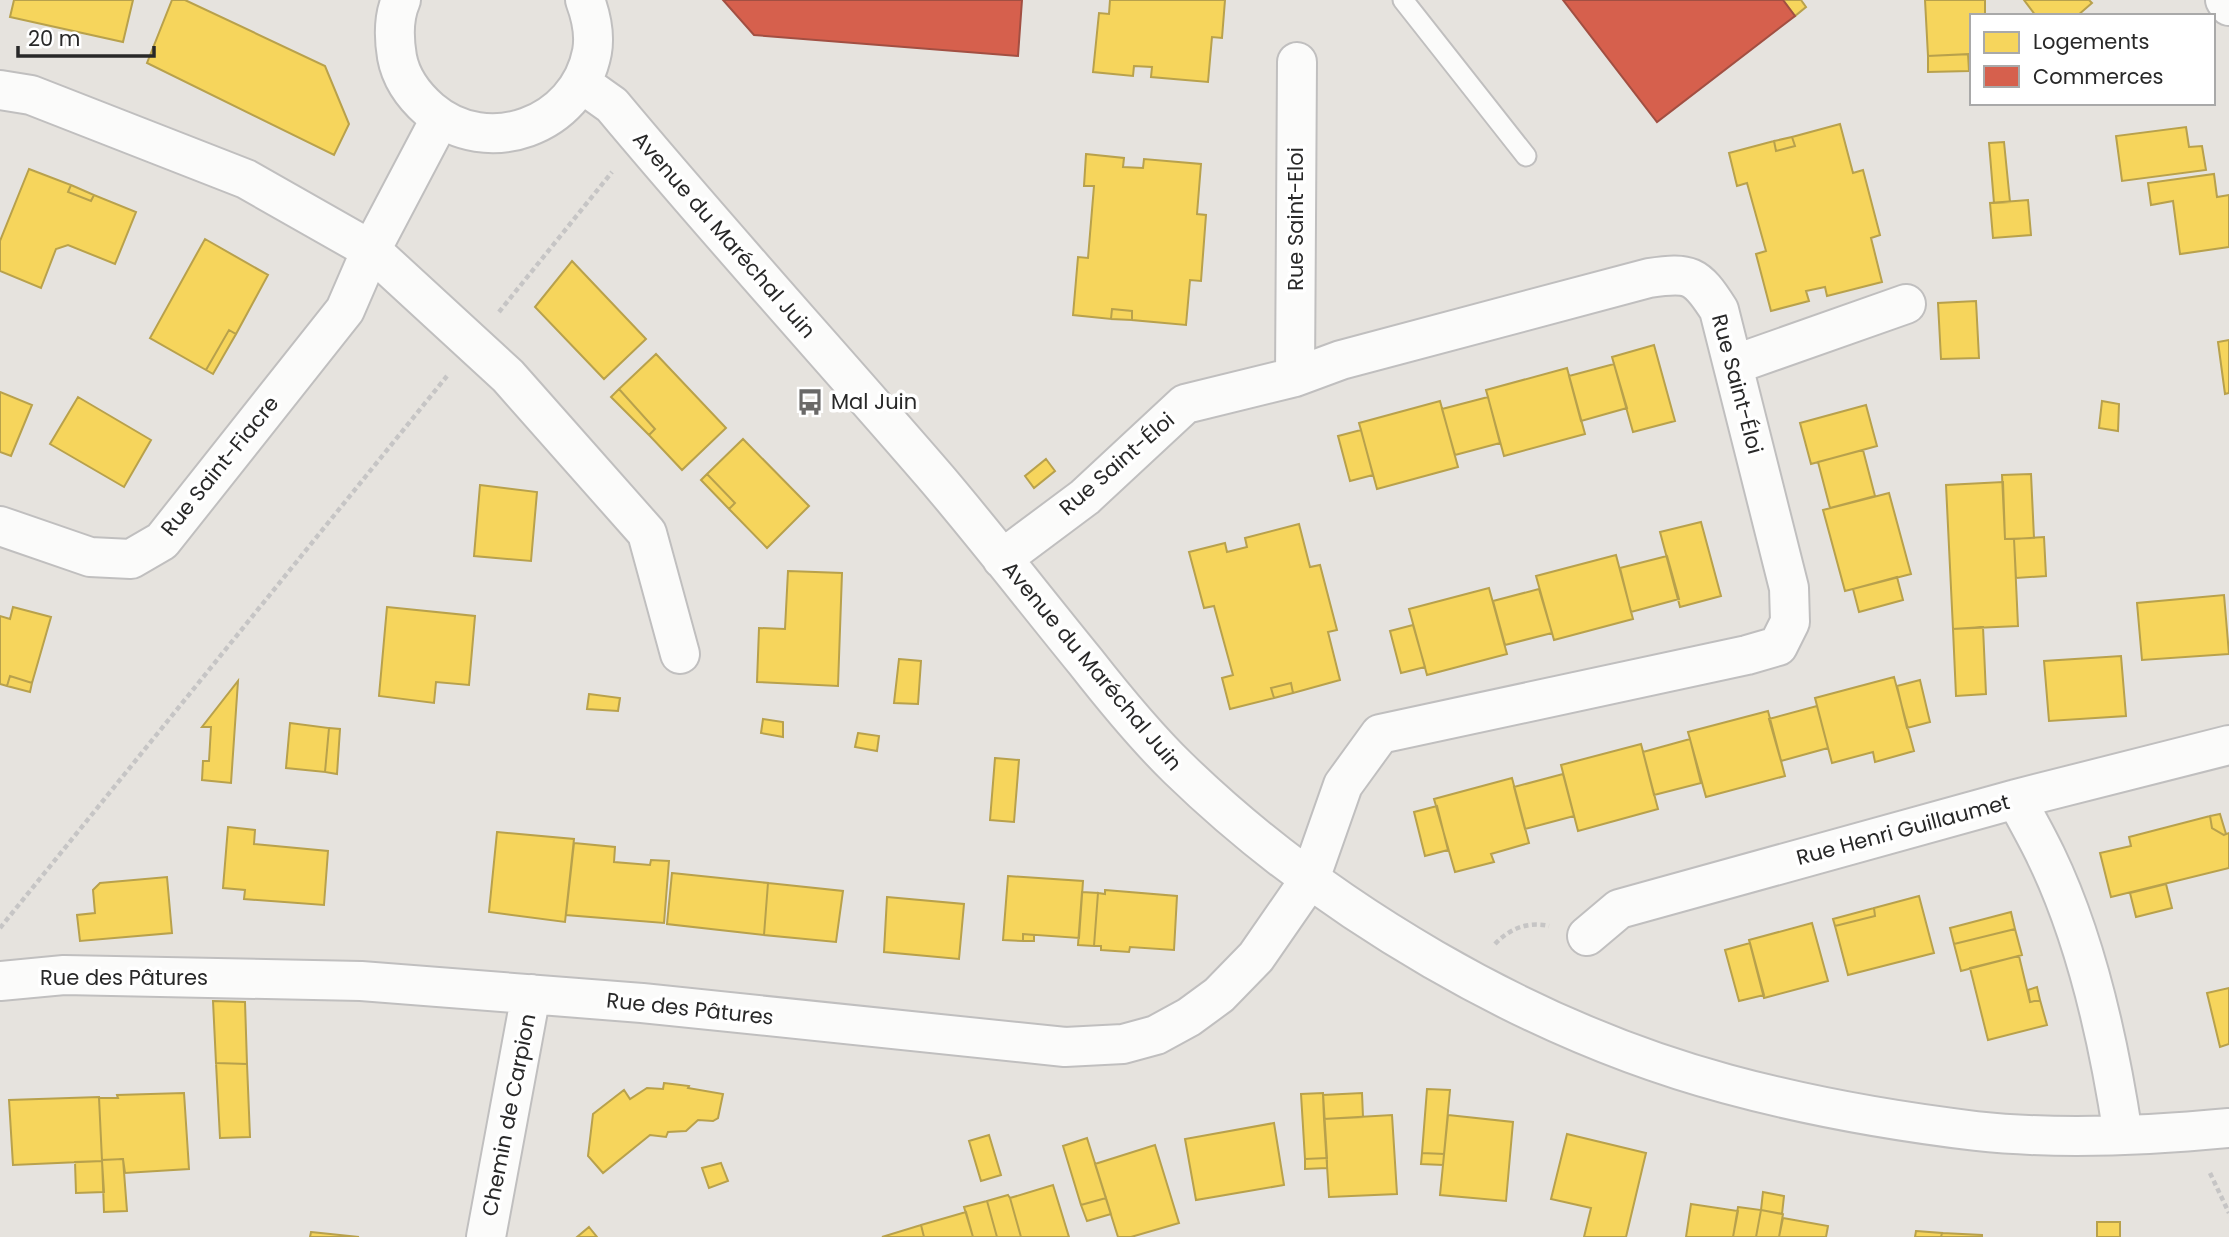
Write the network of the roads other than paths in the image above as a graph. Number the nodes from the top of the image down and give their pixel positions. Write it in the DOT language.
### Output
graph roads {
  1 [pos="401,0"];
  2 [pos="585,0"];
  3 [pos="1403,0"];
  4 [pos="2225,0"];
  5 [pos="2229,6"];
  6 [pos="1297,62"];
  7 [pos="581,83"];
  8 [pos="0,90"];
  9 [pos="440,119"];
  10 [pos="1526,156"];
  11 [pos="371,250"];
  12 [pos="1906,304"];
  13 [pos="1733,365"];
  14 [pos="1295,377"];
  15 [pos="0,526"];
  16 [pos="1002,559"];
  17 [pos="680,654"];
  18 [pos="2229,744"];
  19 [pos="2016,799"];
  20 [pos="1310,879"];
  21 [pos="1587,936"];
  22 [pos="0,981"];
  23 [pos="531,994"];
  24 [pos="2229,1128"];
  25 [pos="2123,1135"];
  26 [pos="486,1237"];
  1 -- 9 [label="street"];
  2 -- 7 [label="street"];
  3 -- 10 [label="lane"];
  4 -- 5 [label="street"];
  6 -- 14 [label="street, Rue Saint-Eloi"];
  7 -- 9 [label="street"];
  7 -- 16 [label="street, Avenue du Maréchal Juin"];
  8 -- 11 [label="street"];
  9 -- 11 [label="street, Rue Saint-Fiacre"];
  11 -- 15 [label="street, Rue Saint-Fiacre"];
  11 -- 17 [label="street"];
  12 -- 13 [label="street"];
  13 -- 14 [label="street, Rue Saint-Éloi"];
  13 -- 20 [label="street, Rue Saint-Éloi"];
  14 -- 16 [label="street, Rue Saint-Éloi"];
  16 -- 20 [label="street, Avenue du Maréchal Juin"];
  18 -- 19 [label="street, Rue Henri Guillaumet"];
  19 -- 21 [label="street, Rue Henri Guillaumet"];
  19 -- 25 [label="street"];
  20 -- 23 [label="street, Rue des Pâtures"];
  20 -- 25 [label="street, Avenue du Maréchal Juin"];
  22 -- 23 [label="street, Rue des Pâtures"];
  23 -- 26 [label="street, Chemin de Carpion"];
  24 -- 25 [label="street, Avenue du Maréchal Juin"];
}
